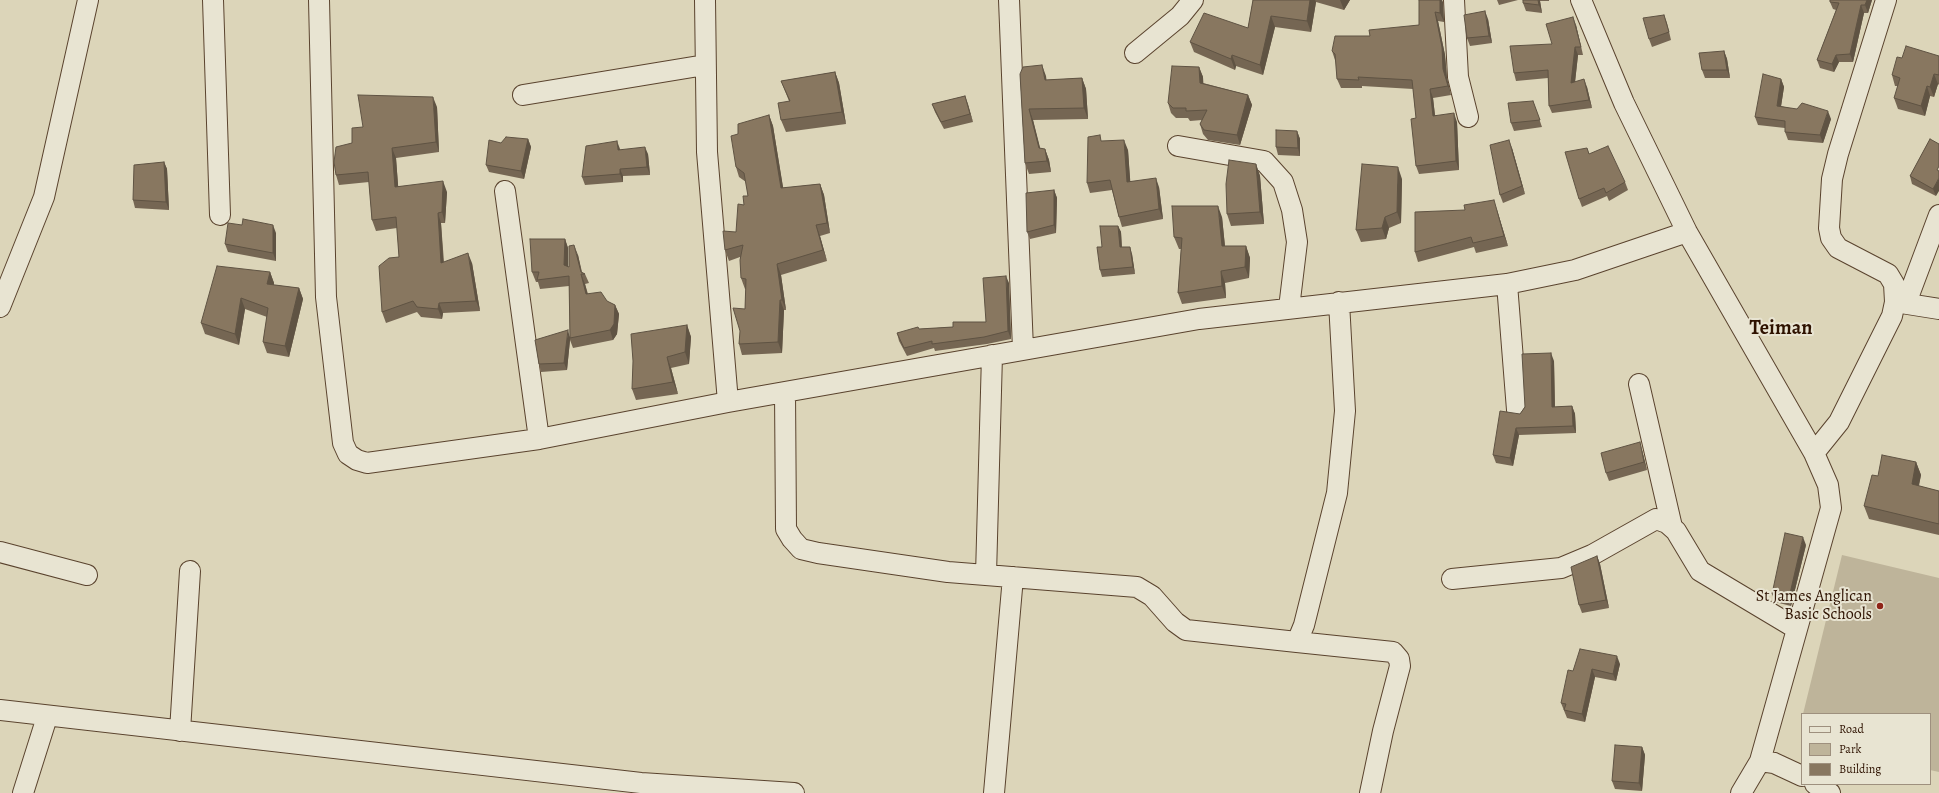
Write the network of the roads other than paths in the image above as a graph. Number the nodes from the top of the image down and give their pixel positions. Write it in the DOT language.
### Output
graph roads {
  1 [pos="88,0"];
  2 [pos="213,0"];
  3 [pos="319,0"];
  4 [pos="705,0"];
  5 [pos="1009,0"];
  6 [pos="1193,0"];
  7 [pos="1454,0"];
  8 [pos="1581,0"];
  9 [pos="1886,0"];
  10 [pos="1135,53"];
  11 [pos="705,65"];
  12 [pos="523,96"];
  13 [pos="1468,117"];
  14 [pos="1178,146"];
  15 [pos="505,191"];
  16 [pos="220,215"];
  17 [pos="1939,215"];
  18 [pos="1687,232"];
  19 [pos="1507,284"];
  20 [pos="1339,302"];
  21 [pos="1901,302"];
  22 [pos="0,307"];
  23 [pos="1289,308"];
  24 [pos="1939,309"];
  25 [pos="1023,349"];
  26 [pos="992,355"];
  27 [pos="1639,384"];
  28 [pos="785,392"];
  29 [pos="728,402"];
  30 [pos="1517,410"];
  31 [pos="539,439"];
  32 [pos="1814,453"];
  33 [pos="1672,527"];
  34 [pos="0,552"];
  35 [pos="190,571"];
  36 [pos="87,575"];
  37 [pos="986,575"];
  38 [pos="1013,577"];
  39 [pos="1452,579"];
  40 [pos="1797,629"];
  41 [pos="1297,642"];
  42 [pos="0,710"];
  43 [pos="47,717"];
  44 [pos="180,731"];
  45 [pos="1760,761"];
  46 [pos="1801,776"];
  47 [pos="1817,785"];
  48 [pos="23,793"];
  49 [pos="794,793"];
  50 [pos="994,793"];
  51 [pos="1370,793"];
  52 [pos="1741,793"];
  53 [pos="1830,793"];
  1 -- 22 [label="street"];
  2 -- 16 [label="street"];
  3 -- 31 [label="street"];
  4 -- 11 [label="street"];
  5 -- 25 [label="street"];
  6 -- 10 [label="street"];
  7 -- 13 [label="street"];
  8 -- 18 [label="street"];
  9 -- 21 [label="street"];
  11 -- 12 [label="street"];
  11 -- 29 [label="street"];
  14 -- 23 [label="street"];
  15 -- 31 [label="street"];
  17 -- 21 [label="street"];
  18 -- 19 [label="street"];
  18 -- 32 [label="street"];
  19 -- 20 [label="street"];
  19 -- 30 [label="street"];
  20 -- 23 [label="street"];
  20 -- 41 [label="street"];
  21 -- 24 [label="street"];
  21 -- 32 [label="street"];
  23 -- 25 [label="street"];
  25 -- 26 [label="street"];
  26 -- 28 [label="street"];
  26 -- 37 [label="street"];
  27 -- 33 [label="street"];
  28 -- 29 [label="street"];
  28 -- 37 [label="street"];
  29 -- 31 [label="street"];
  32 -- 40 [label="street"];
  33 -- 39 [label="street"];
  33 -- 40 [label="street"];
  34 -- 36 [label="street"];
  35 -- 44 [label="street"];
  37 -- 38 [label="street"];
  38 -- 41 [label="street"];
  38 -- 50 [label="street"];
  40 -- 45 [label="street"];
  41 -- 51 [label="street"];
  42 -- 43 [label="street"];
  43 -- 44 [label="street"];
  43 -- 48 [label="street"];
  44 -- 49 [label="street"];
  45 -- 46 [label="street"];
  45 -- 52 [label="street"];
  47 -- 53 [label="street"];
}
